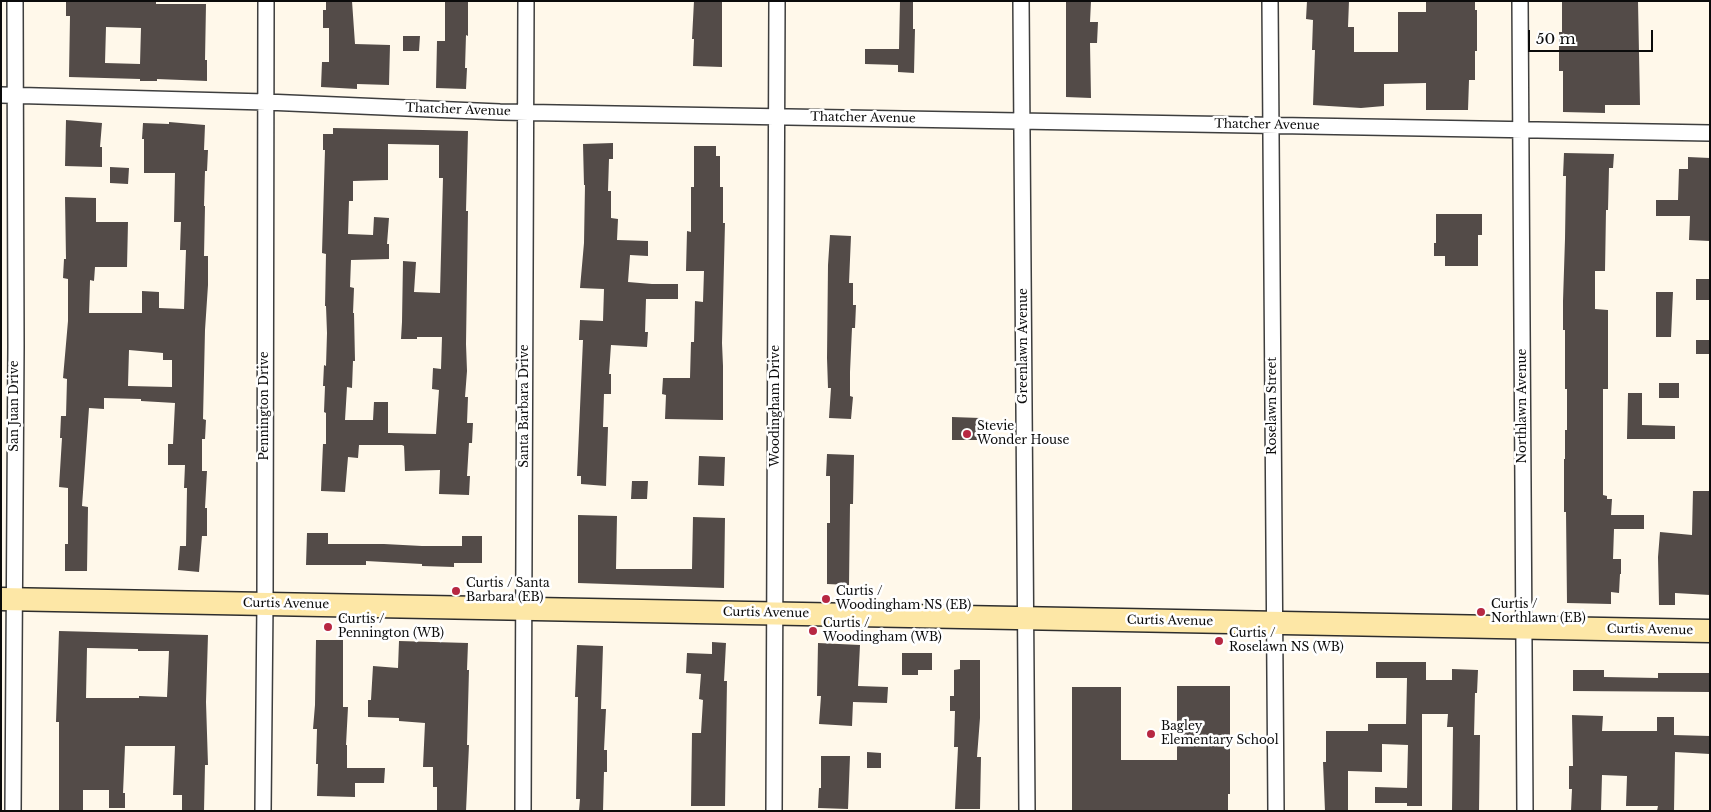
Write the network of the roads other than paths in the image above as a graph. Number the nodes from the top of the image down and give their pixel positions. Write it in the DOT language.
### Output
graph roads {
  1 [pos="15,1"];
  2 [pos="266,1"];
  3 [pos="526,1"];
  4 [pos="776,1"];
  5 [pos="1021,1"];
  6 [pos="1270,1"];
  7 [pos="1520,1"];
  8 [pos="8,95"];
  9 [pos="266,102"];
  10 [pos="526,112"];
  11 [pos="777,117"];
  12 [pos="1022,121"];
  13 [pos="1271,126"];
  14 [pos="1521,130"];
  15 [pos="1710,133"];
  16 [pos="8,348"];
  17 [pos="8,599"];
  18 [pos="265,603"];
  19 [pos="524,609"];
  20 [pos="775,613"];
  21 [pos="1026,618"];
  22 [pos="1275,623"];
  23 [pos="1525,628"];
  24 [pos="1710,631"];
  25 [pos="13,811"];
  26 [pos="263,811"];
  27 [pos="523,811"];
  28 [pos="774,811"];
  29 [pos="1027,811"];
  30 [pos="1276,811"];
  31 [pos="1525,811"];
  1 -- 8 [label="street, San Juan Drive"];
  2 -- 9 [label="street, Pennington Drive"];
  3 -- 10 [label="street, Santa Barbara Drive"];
  4 -- 11 [label="street, Woodingham Drive"];
  5 -- 12 [label="street, Greenlawn Avenue"];
  6 -- 13 [label="street, Roselawn Street"];
  7 -- 14 [label="street, Northlawn Avenue"];
  8 -- 9 [label="street, Thatcher Avenue"];
  8 -- 16 [label="street, San Juan Drive"];
  9 -- 10 [label="street, Thatcher Avenue"];
  9 -- 18 [label="street, Pennington Drive"];
  10 -- 11 [label="street, Thatcher Avenue"];
  10 -- 19 [label="street, Santa Barbara Drive"];
  11 -- 12 [label="street, Thatcher Avenue"];
  11 -- 20 [label="street, Woodingham Drive"];
  12 -- 13 [label="street, Thatcher Avenue"];
  12 -- 21 [label="street, Greenlawn Avenue"];
  13 -- 14 [label="street, Thatcher Avenue"];
  13 -- 22 [label="street, Roselawn Street"];
  14 -- 15 [label="street, Thatcher Avenue"];
  14 -- 23 [label="street, Northlawn Avenue"];
  16 -- 17 [label="street, San Juan Drive"];
  17 -- 18 [label="street, Curtis Avenue"];
  17 -- 25 [label="street, San Juan Drive"];
  18 -- 19 [label="street, Curtis Avenue"];
  18 -- 26 [label="street, Pennington Drive"];
  19 -- 20 [label="street, Curtis Avenue"];
  19 -- 27 [label="street, Santa Barbara Drive"];
  20 -- 21 [label="street, Curtis Avenue"];
  20 -- 28 [label="street, Woodingham Drive"];
  21 -- 22 [label="street, Curtis Avenue"];
  21 -- 29 [label="street, Greenlawn Avenue"];
  22 -- 23 [label="street, Curtis Avenue"];
  22 -- 30 [label="street, Roselawn Street"];
  23 -- 24 [label="street, Curtis Avenue"];
  23 -- 31 [label="street, Northlawn Avenue"];
}
